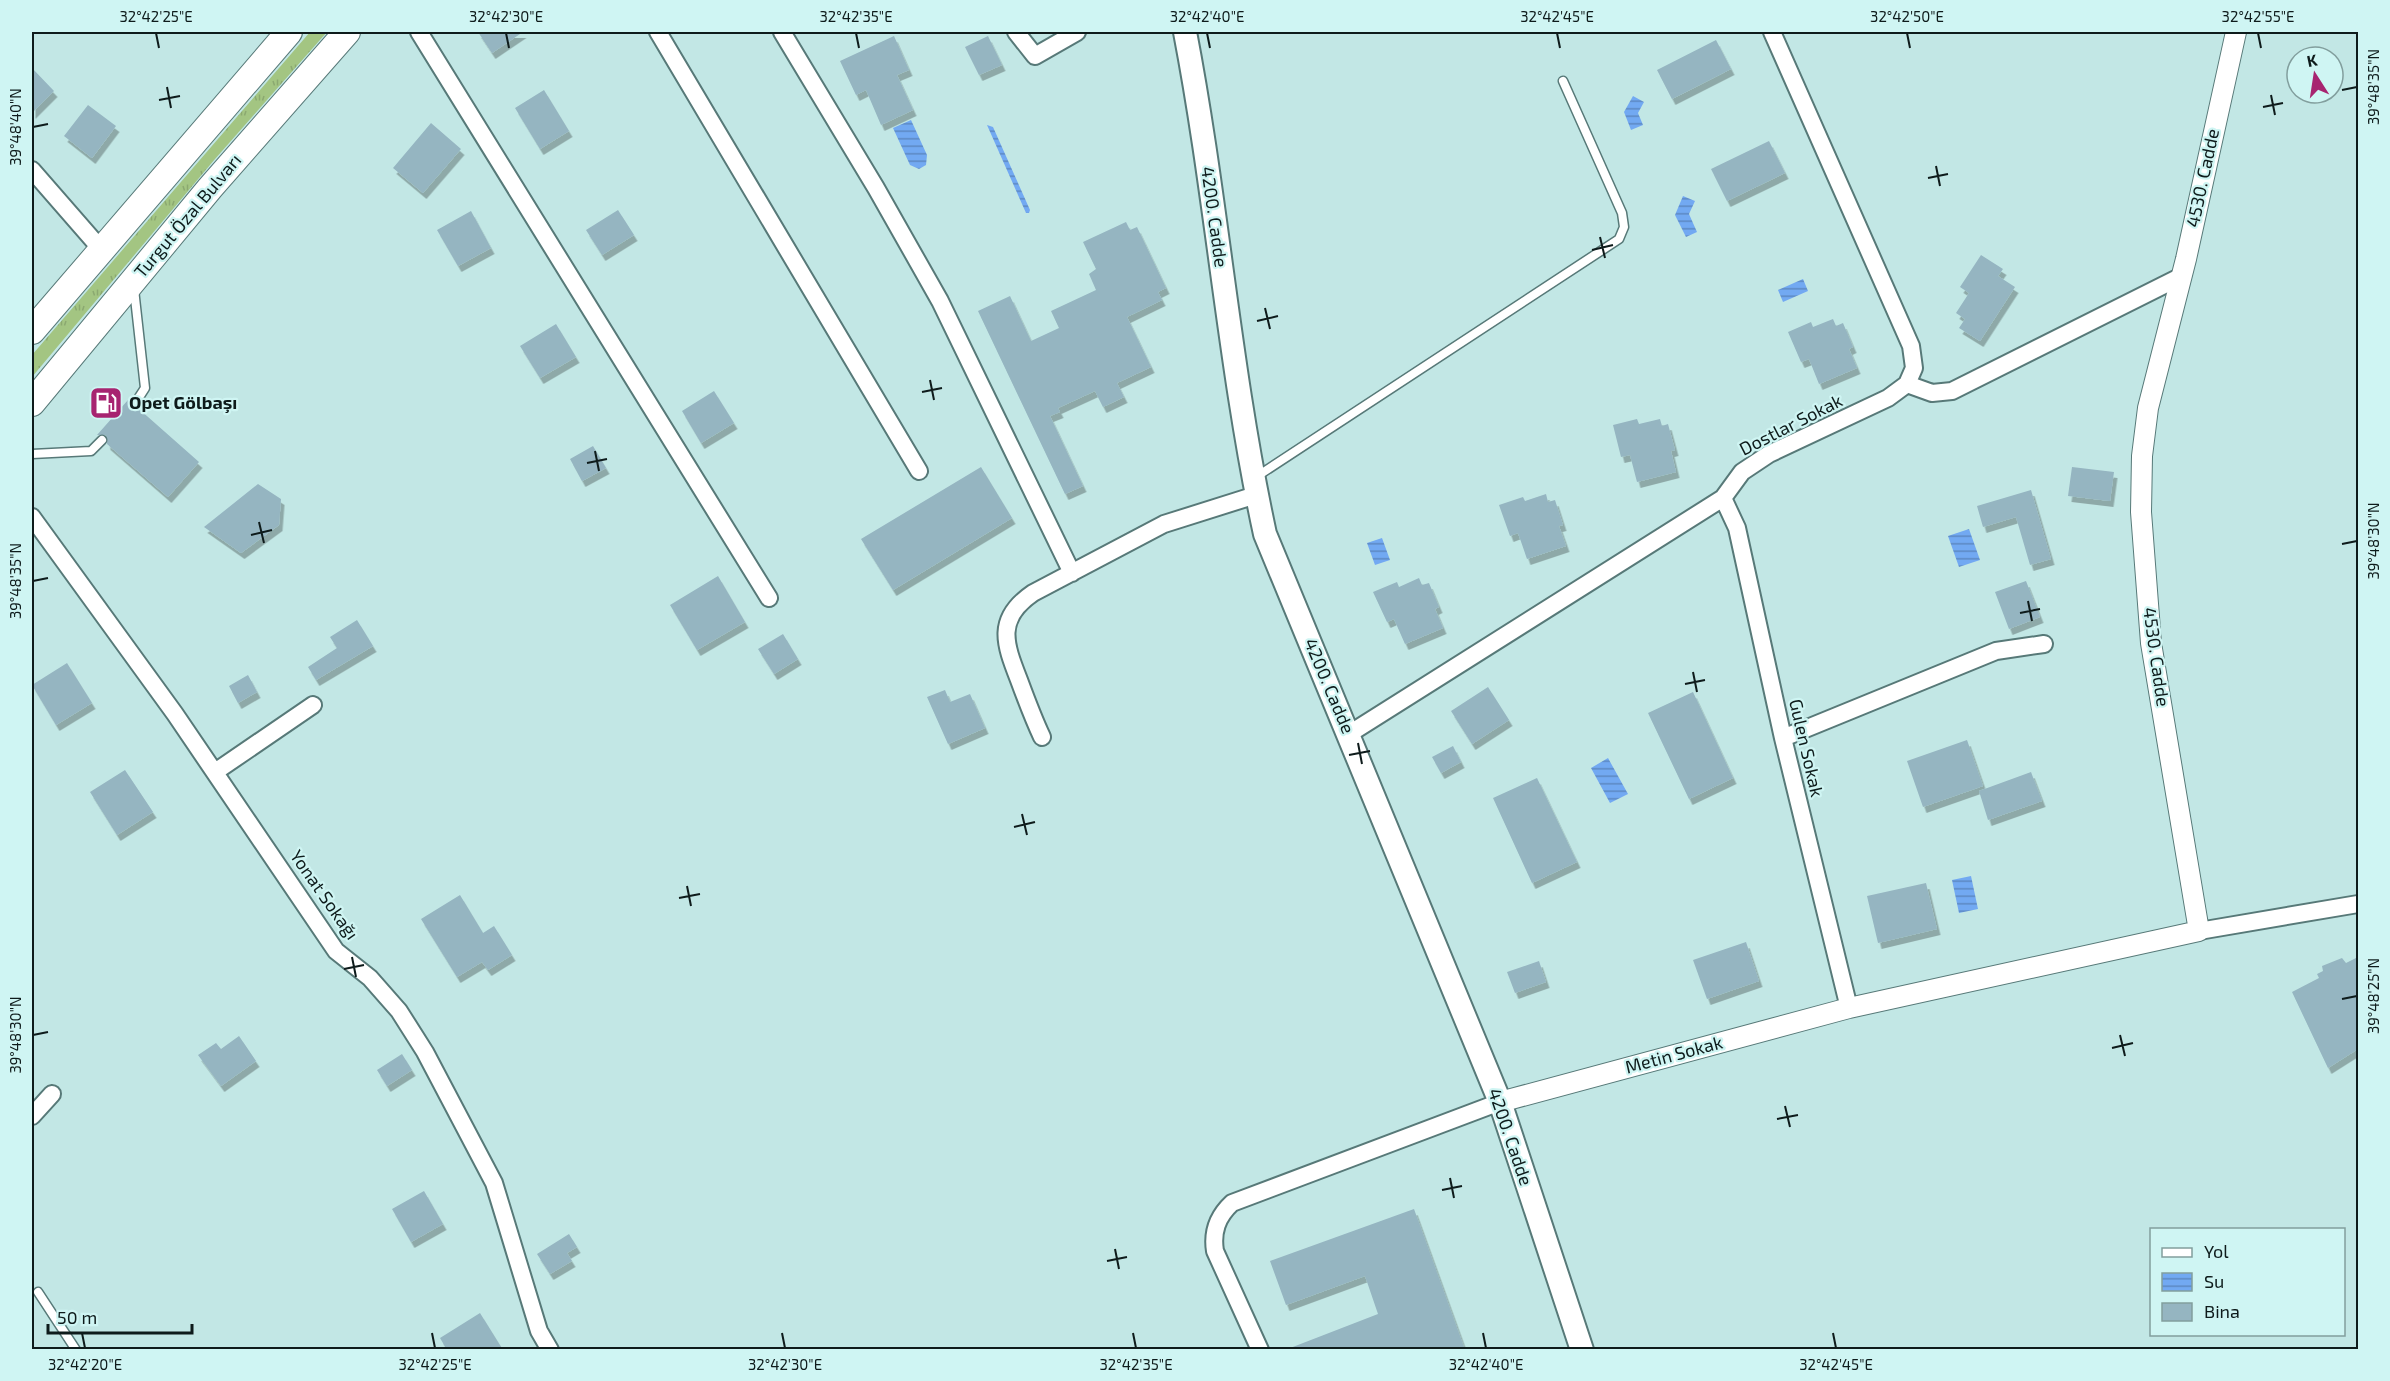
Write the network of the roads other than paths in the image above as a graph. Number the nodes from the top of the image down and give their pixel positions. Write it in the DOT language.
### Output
graph roads {
  1 [pos="290,32"];
  2 [pos="347,32"];
  3 [pos="419,32"];
  4 [pos="658,32"];
  5 [pos="782,32"];
  6 [pos="1016,32"];
  7 [pos="1077,32"];
  8 [pos="1185,32"];
  9 [pos="1772,32"];
  10 [pos="2236,32"];
  11 [pos="1563,81"];
  12 [pos="32,170"];
  13 [pos="100,248"];
  14 [pos="2182,276"];
  15 [pos="133,282"];
  16 [pos="32,331"];
  17 [pos="1907,384"];
  18 [pos="32,403"];
  19 [pos="134,405"];
  20 [pos="102,440"];
  21 [pos="32,454"];
  22 [pos="919,471"];
  23 [pos="1255,487"];
  24 [pos="1724,498"];
  25 [pos="32,517"];
  26 [pos="1072,573"];
  27 [pos="769,598"];
  28 [pos="2044,644"];
  29 [pos="312,705"];
  30 [pos="1349,734"];
  31 [pos="1042,737"];
  32 [pos="1783,738"];
  33 [pos="215,772"];
  34 [pos="2358,904"];
  35 [pos="2199,931"];
  36 [pos="1849,1008"];
  37 [pos="52,1094"];
  38 [pos="1500,1102"];
  39 [pos="32,1116"];
  40 [pos="38,1292"];
  41 [pos="75,1350"];
  42 [pos="550,1350"];
  43 [pos="1260,1350"];
  44 [pos="1582,1350"];
  1 -- 13 [label="main road"];
  2 -- 15 [label="main road, Turgut Özal Bulvarı"];
  3 -- 27 [label="street"];
  4 -- 22 [label="street"];
  5 -- 26 [label="street"];
  6 -- 7 [label="street"];
  8 -- 23 [label="main road, 4200. Cadde"];
  9 -- 17 [label="street"];
  10 -- 14 [label="street, 4530. Cadde"];
  11 -- 23 [label="lane"];
  12 -- 13 [label="street"];
  13 -- 16 [label="main road"];
  14 -- 17 [label="street"];
  14 -- 35 [label="street, 4530. Cadde"];
  15 -- 18 [label="main road, Turgut Özal Bulvarı"];
  15 -- 19 [label="lane"];
  17 -- 24 [label="street, Dostlar Sokak"];
  20 -- 21 [label="lane"];
  23 -- 26 [label="street"];
  23 -- 30 [label="main road, 4200. Cadde"];
  24 -- 30 [label="street, Dostlar Sokak"];
  24 -- 32 [label="street, Gulen Sokak"];
  25 -- 33 [label="street, Yonat Sokağı"];
  26 -- 31 [label="street"];
  28 -- 32 [label="street"];
  29 -- 33 [label="street"];
  30 -- 38 [label="main road, 4200. Cadde"];
  32 -- 36 [label="street, Gulen Sokak"];
  33 -- 42 [label="street, Yonat Sokağı"];
  34 -- 35 [label="street"];
  35 -- 36 [label="street"];
  36 -- 38 [label="street, Metin Sokak"];
  37 -- 39 [label="street"];
  38 -- 43 [label="street"];
  38 -- 44 [label="main road, 4200. Cadde"];
  40 -- 41 [label="lane"];
}
